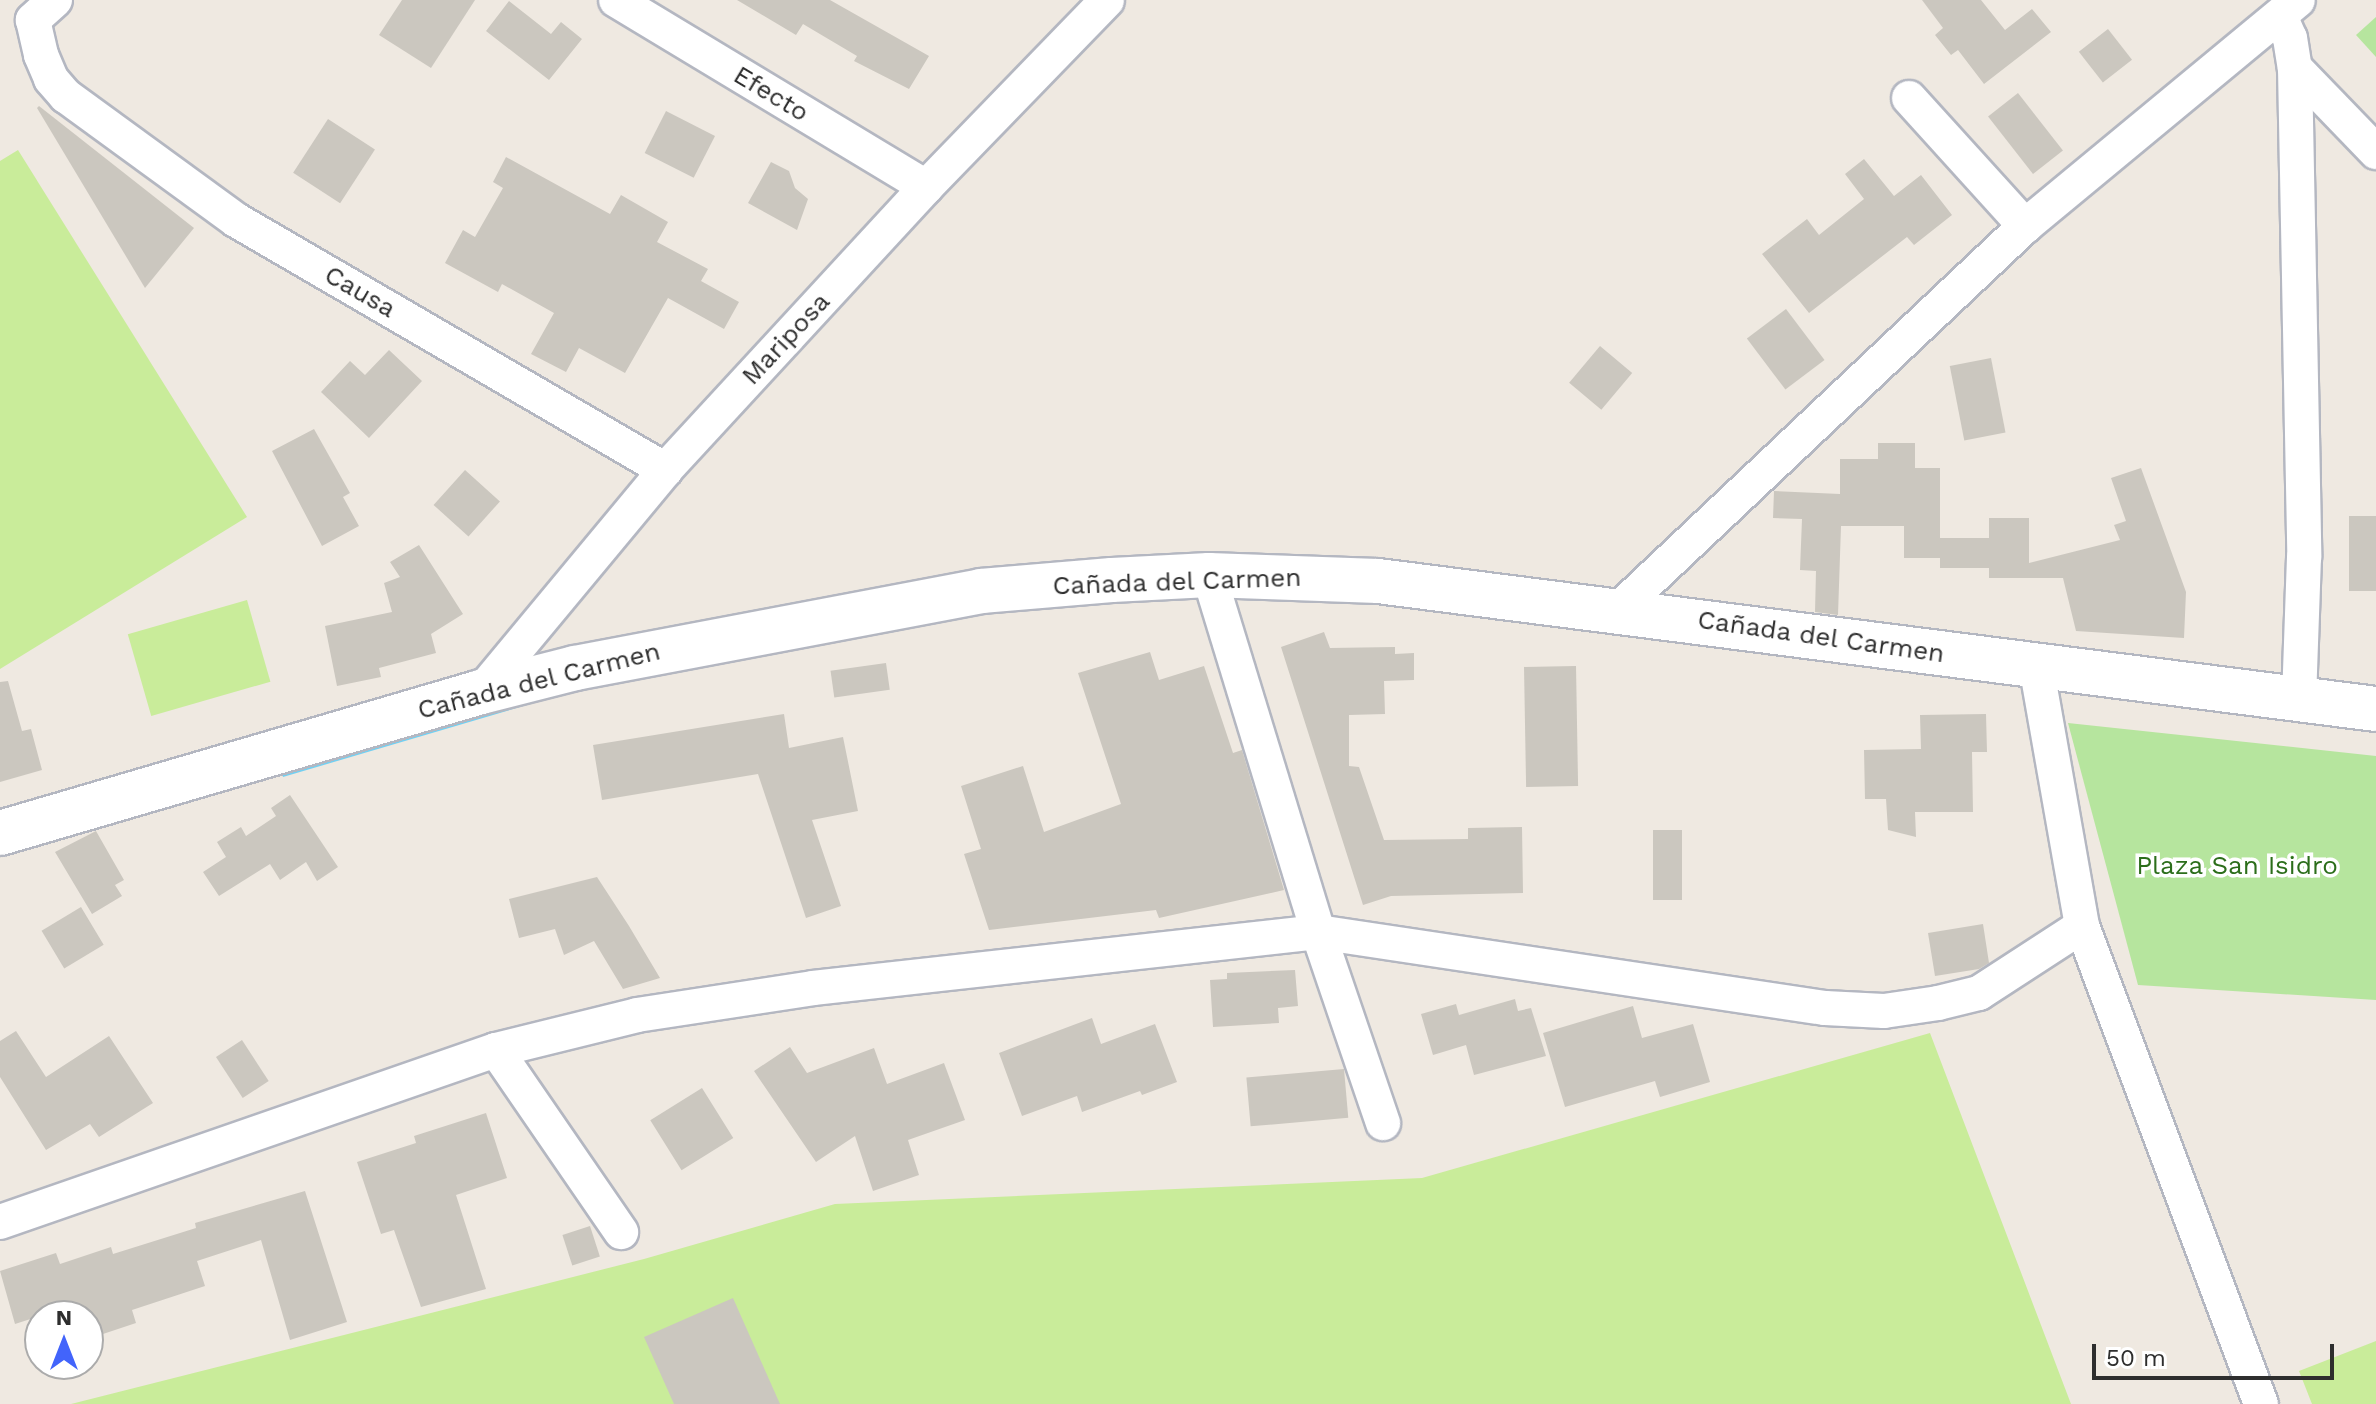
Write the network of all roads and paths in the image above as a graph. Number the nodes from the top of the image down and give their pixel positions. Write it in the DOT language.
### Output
graph roads {
  1 [pos="55,0"];
  2 [pos="616,0"];
  3 [pos="1107,0"];
  4 [pos="2289,8"];
  5 [pos="2295,68"];
  6 [pos="1909,98"];
  7 [pos="2376,152"];
  8 [pos="926,187"];
  9 [pos="2025,226"];
  10 [pos="665,470"];
  11 [pos="1209,575"];
  12 [pos="1618,610"];
  13 [pos="2036,665"];
  14 [pos="481,692"];
  15 [pos="2299,700"];
  16 [pos="2376,709"];
  17 [pos="0,833"];
  18 [pos="2082,926"];
  19 [pos="1318,932"];
  20 [pos="496,1050"];
  21 [pos="1383,1123"];
  22 [pos="0,1222"];
  23 [pos="621,1232"];
  24 [pos="2261,1404"];
  1 -- 10 [label="street, Causa"];
  2 -- 8 [label="street, Efecto"];
  3 -- 8 [label="street, Mariposa"];
  4 -- 5 [label="street"];
  4 -- 9 [label="street"];
  5 -- 7 [label="street"];
  5 -- 15 [label="street"];
  6 -- 9 [label="street"];
  8 -- 10 [label="street, Mariposa"];
  9 -- 12 [label="street"];
  10 -- 14 [label="street, Mariposa"];
  11 -- 12 [label="street, Cañada del Carmen"];
  11 -- 14 [label="street, Cañada del Carmen"];
  11 -- 19 [label="street"];
  12 -- 13 [label="street, Cañada del Carmen"];
  13 -- 15 [label="street, Cañada del Carmen"];
  13 -- 18 [label="street"];
  14 -- 17 [label="street, Cañada del Carmen"];
  15 -- 16 [label="street, Cañada del Carmen"];
  18 -- 19 [label="street"];
  18 -- 24 [label="street"];
  19 -- 20 [label="street"];
  19 -- 21 [label="street"];
  20 -- 22 [label="street"];
  20 -- 23 [label="street"];
}
